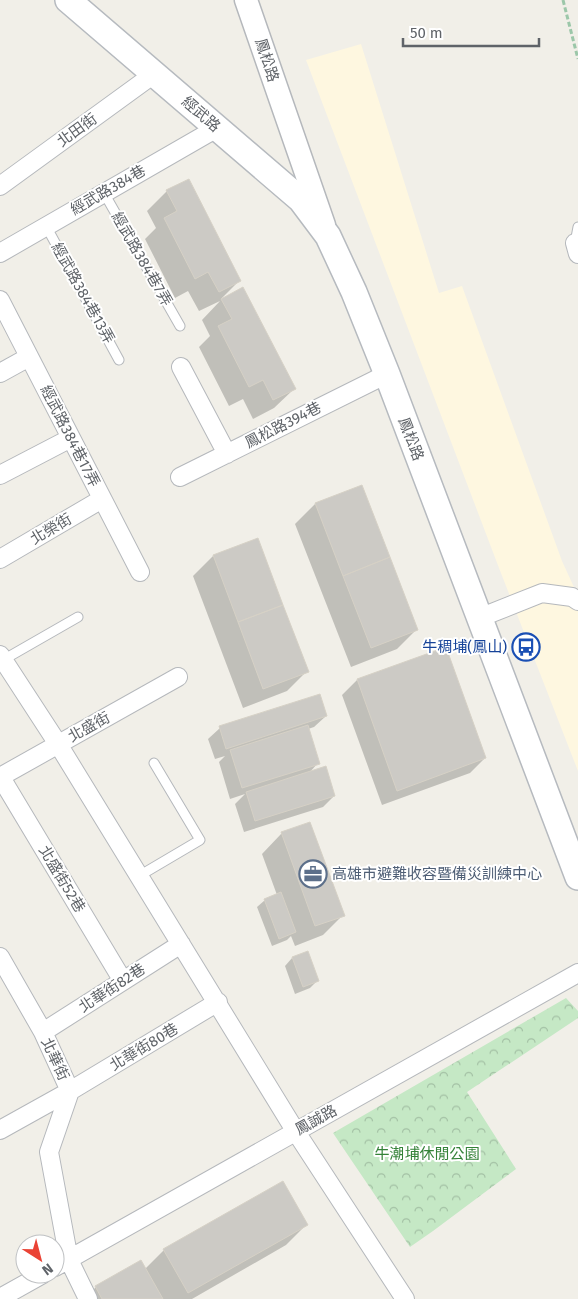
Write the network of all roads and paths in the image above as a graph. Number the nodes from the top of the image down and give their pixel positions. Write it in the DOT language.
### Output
graph roads {
  1 [pos="68,0"];
  2 [pos="246,0"];
  3 [pos="563,0"];
  4 [pos="578,59"];
  5 [pos="154,74"];
  6 [pos="217,128"];
  7 [pos="0,186"];
  8 [pos="104,193"];
  9 [pos="46,226"];
  10 [pos="328,236"];
  11 [pos="0,252"];
  12 [pos="0,300"];
  13 [pos="180,326"];
  14 [pos="29,357"];
  15 [pos="119,360"];
  16 [pos="181,366"];
  17 [pos="0,373"];
  18 [pos="386,374"];
  19 [pos="71,438"];
  20 [pos="227,454"];
  21 [pos="0,475"];
  22 [pos="180,477"];
  23 [pos="102,499"];
  24 [pos="0,559"];
  25 [pos="140,572"];
  26 [pos="578,601"];
  27 [pos="78,617"];
  28 [pos="479,618"];
  29 [pos="2,658"];
  30 [pos="178,677"];
  31 [pos="58,744"];
  32 [pos="154,763"];
  33 [pos="0,776"];
  34 [pos="139,876"];
  35 [pos="578,876"];
  36 [pos="181,944"];
  37 [pos="0,957"];
  38 [pos="578,973"];
  39 [pos="123,981"];
  40 [pos="218,1002"];
  41 [pos="43,1032"];
  42 [pos="70,1091"];
  43 [pos="0,1130"];
  44 [pos="296,1132"];
  45 [pos="59,1234"];
  46 [pos="65,1261"];
  47 [pos="65,1267"];
  48 [pos="25,1284"];
  49 [pos="0,1298"];
  50 [pos="88,1299"];
  51 [pos="405,1299"];
  1 -- 5 [label="main road, 經武路"];
  2 -- 10 [label="street, 鳳松路"];
  3 -- 4 [label="path"];
  5 -- 6 [label="main road, 經武路"];
  5 -- 7 [label="street, 北田街"];
  6 -- 8 [label="street, 經武路384巷"];
  6 -- 10 [label="main road, 經武路"];
  8 -- 9 [label="street, 經武路384巷"];
  8 -- 13 [label="lane, 經武路384巷7弄"];
  9 -- 11 [label="street, 經武路384巷"];
  9 -- 15 [label="lane, 經武路384巷13弄"];
  10 -- 18 [label="main road, 鳳松路"];
  12 -- 14 [label="street, 經武路384巷17弄"];
  14 -- 17 [label="street"];
  14 -- 19 [label="street, 經武路384巷17弄"];
  16 -- 20 [label="street"];
  18 -- 20 [label="street, 鳳松路394巷"];
  18 -- 28 [label="main road, 鳳松路"];
  19 -- 21 [label="street"];
  19 -- 23 [label="street, 經武路384巷17弄"];
  20 -- 22 [label="street, 鳳松路394巷"];
  23 -- 24 [label="street, 北榮街"];
  23 -- 25 [label="street, 經武路384巷17弄"];
  26 -- 28 [label="street"];
  27 -- 29 [label="lane"];
  28 -- 35 [label="main road, 鳳松路"];
  29 -- 31 [label="street"];
  30 -- 31 [label="street, 北盛街"];
  31 -- 33 [label="street, 北盛街"];
  31 -- 34 [label="street"];
  32 -- 34 [label="lane"];
  33 -- 39 [label="street, 北盛街52巷"];
  34 -- 36 [label="street"];
  36 -- 39 [label="street, 北華街82巷"];
  36 -- 40 [label="street"];
  37 -- 41 [label="street, 北華街"];
  38 -- 44 [label="street, 鳳誠路"];
  39 -- 41 [label="street, 北華街82巷"];
  40 -- 42 [label="street, 北華街80巷"];
  40 -- 44 [label="street"];
  41 -- 42 [label="street, 北華街"];
  42 -- 43 [label="street, 北華街"];
  42 -- 45 [label="street"];
  44 -- 46 [label="street, 鳳誠路"];
  44 -- 51 [label="street"];
  47 -- 50 [label="street"];
  48 -- 49 [label="street"];
}
